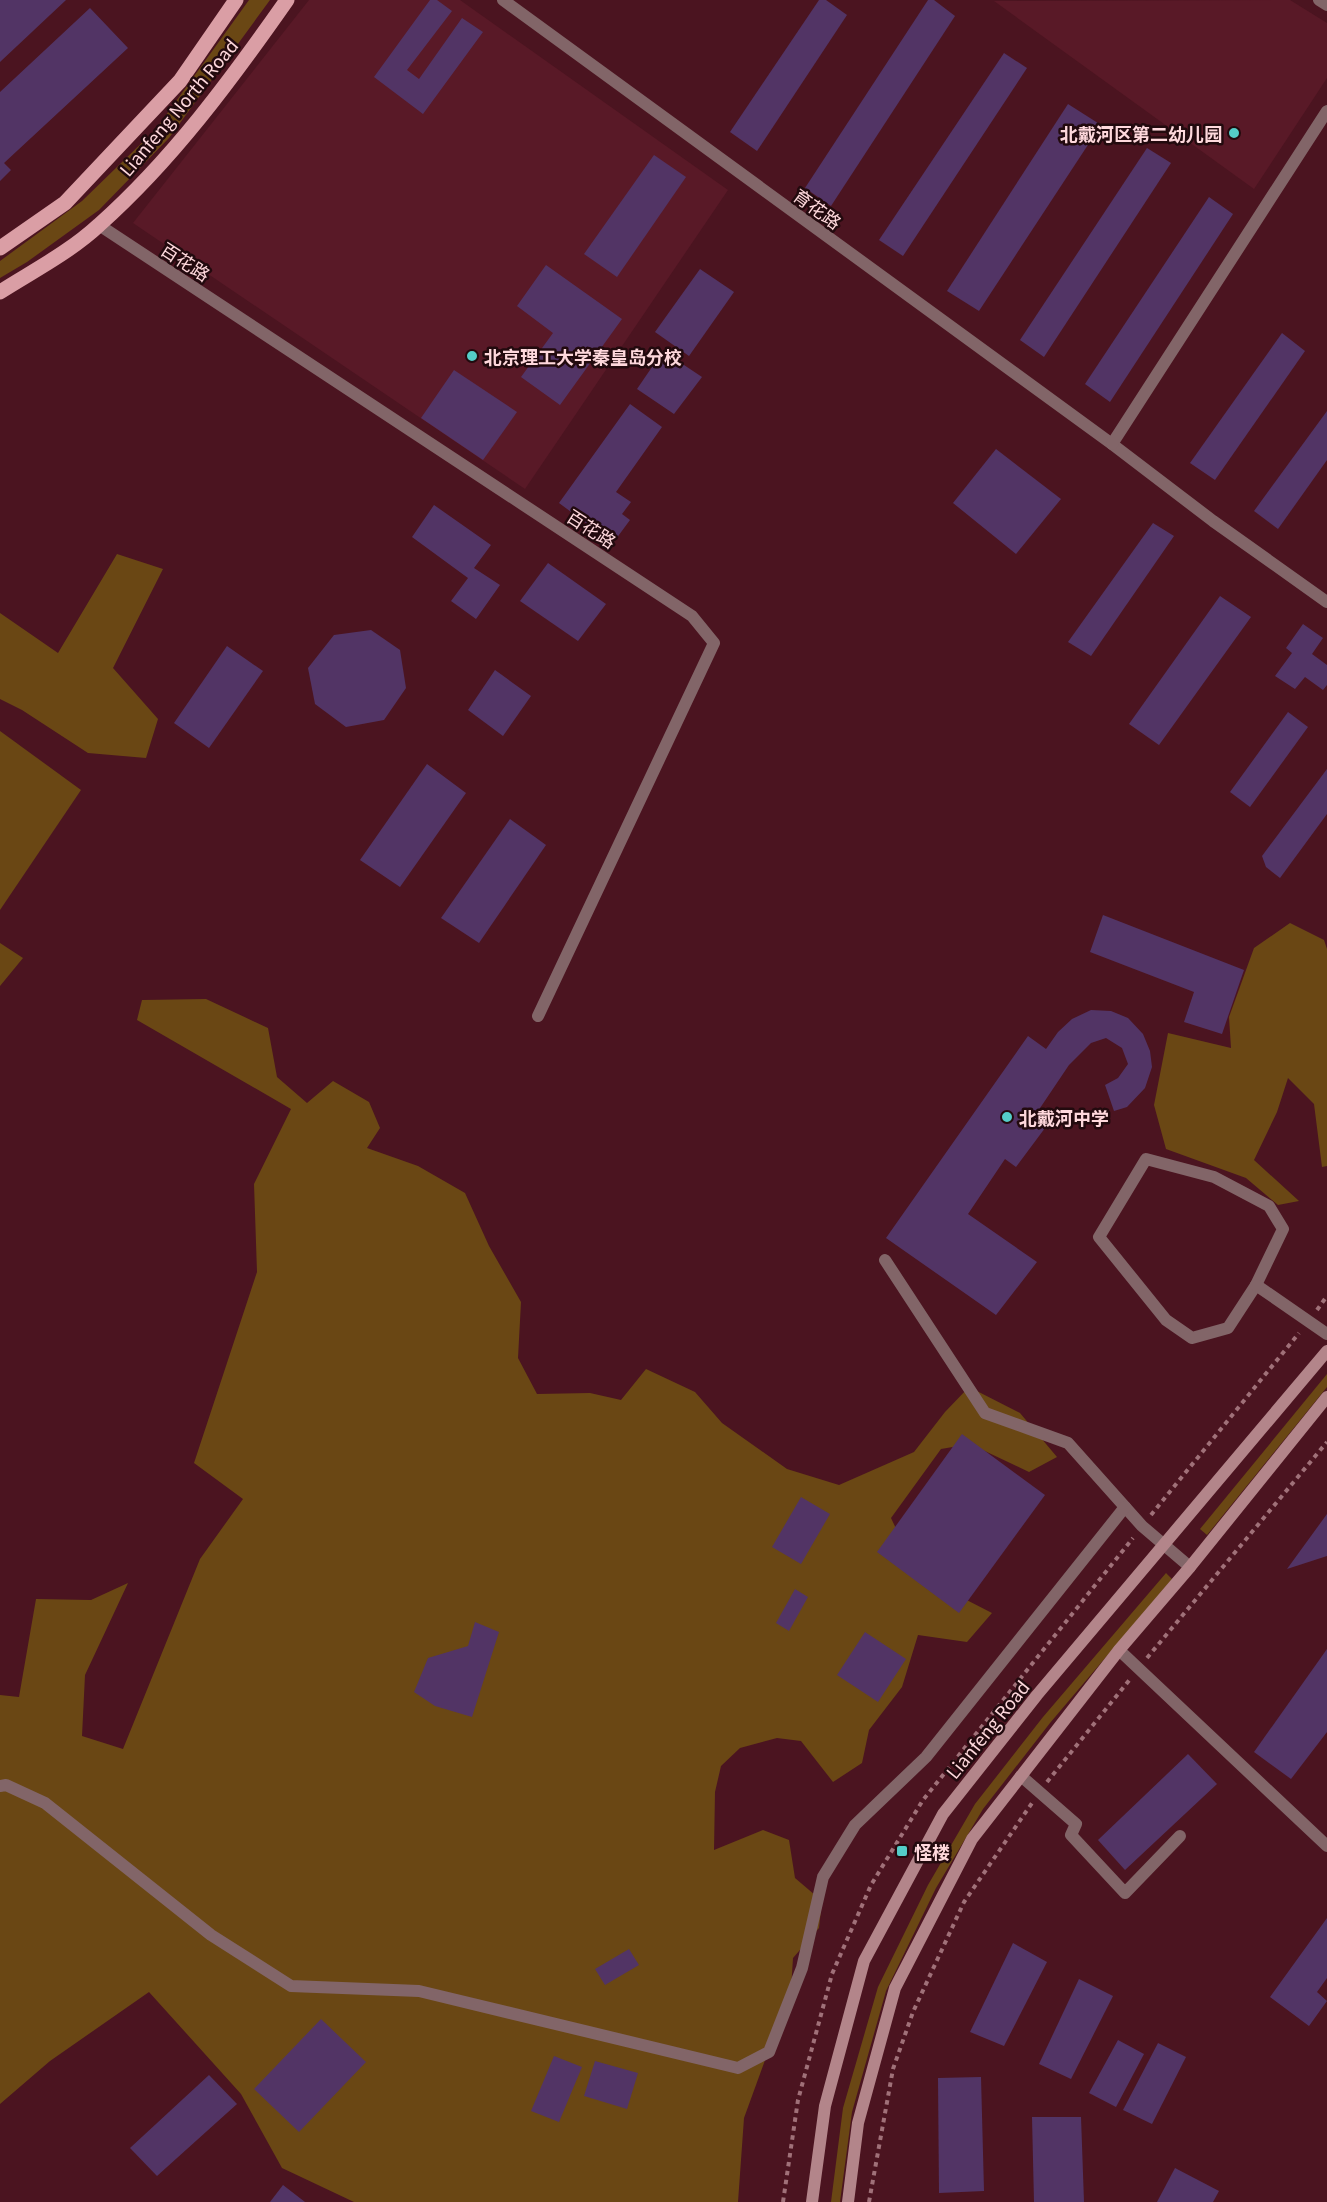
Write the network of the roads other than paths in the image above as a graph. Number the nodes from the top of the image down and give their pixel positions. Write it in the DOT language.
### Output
graph roads {
  1 [pos="236,0"];
  2 [pos="286,0"];
  3 [pos="503,0"];
  4 [pos="1320,0"];
  5 [pos="1327,5"];
  6 [pos="1327,111"];
  7 [pos="99,225"];
  8 [pos="0,248"];
  9 [pos="0,292"];
  10 [pos="1112,444"];
  11 [pos="1327,602"];
  12 [pos="538,1017"];
  13 [pos="885,1260"];
  14 [pos="1256,1285"];
  15 [pos="1327,1334"];
  16 [pos="1327,1351"];
  17 [pos="1327,1397"];
  18 [pos="1125,1507"];
  19 [pos="1165,1546"];
  20 [pos="1190,1567"];
  21 [pos="1119,1650"];
  22 [pos="1021,1776"];
  23 [pos="0,1786"];
  24 [pos="1180,1836"];
  25 [pos="1327,1846"];
  26 [pos="812,2202"];
  27 [pos="848,2202"];
  1 -- 8 [label="main road, Lianfeng North Road"];
  2 -- 7 [label="main road, Lianfeng North Road"];
  3 -- 10 [label="street, 育花路"];
  4 -- 5 [label="street"];
  6 -- 10 [label="street"];
  7 -- 9 [label="main road, Lianfeng North Road"];
  7 -- 12 [label="street, 百花路"];
  10 -- 11 [label="street, 育花路"];
  13 -- 18 [label="street"];
  14 -- 14 [label="street"];
  14 -- 15 [label="street"];
  16 -- 19 [label="main road, Lianfeng Road"];
  17 -- 20 [label="main road"];
  18 -- 19 [label="street"];
  18 -- 23 [label="street"];
  19 -- 20 [label="street"];
  19 -- 26 [label="main road, Lianfeng Road"];
  20 -- 21 [label="main road"];
  21 -- 22 [label="main road"];
  21 -- 25 [label="street"];
  22 -- 24 [label="street"];
  22 -- 27 [label="main road"];
}
